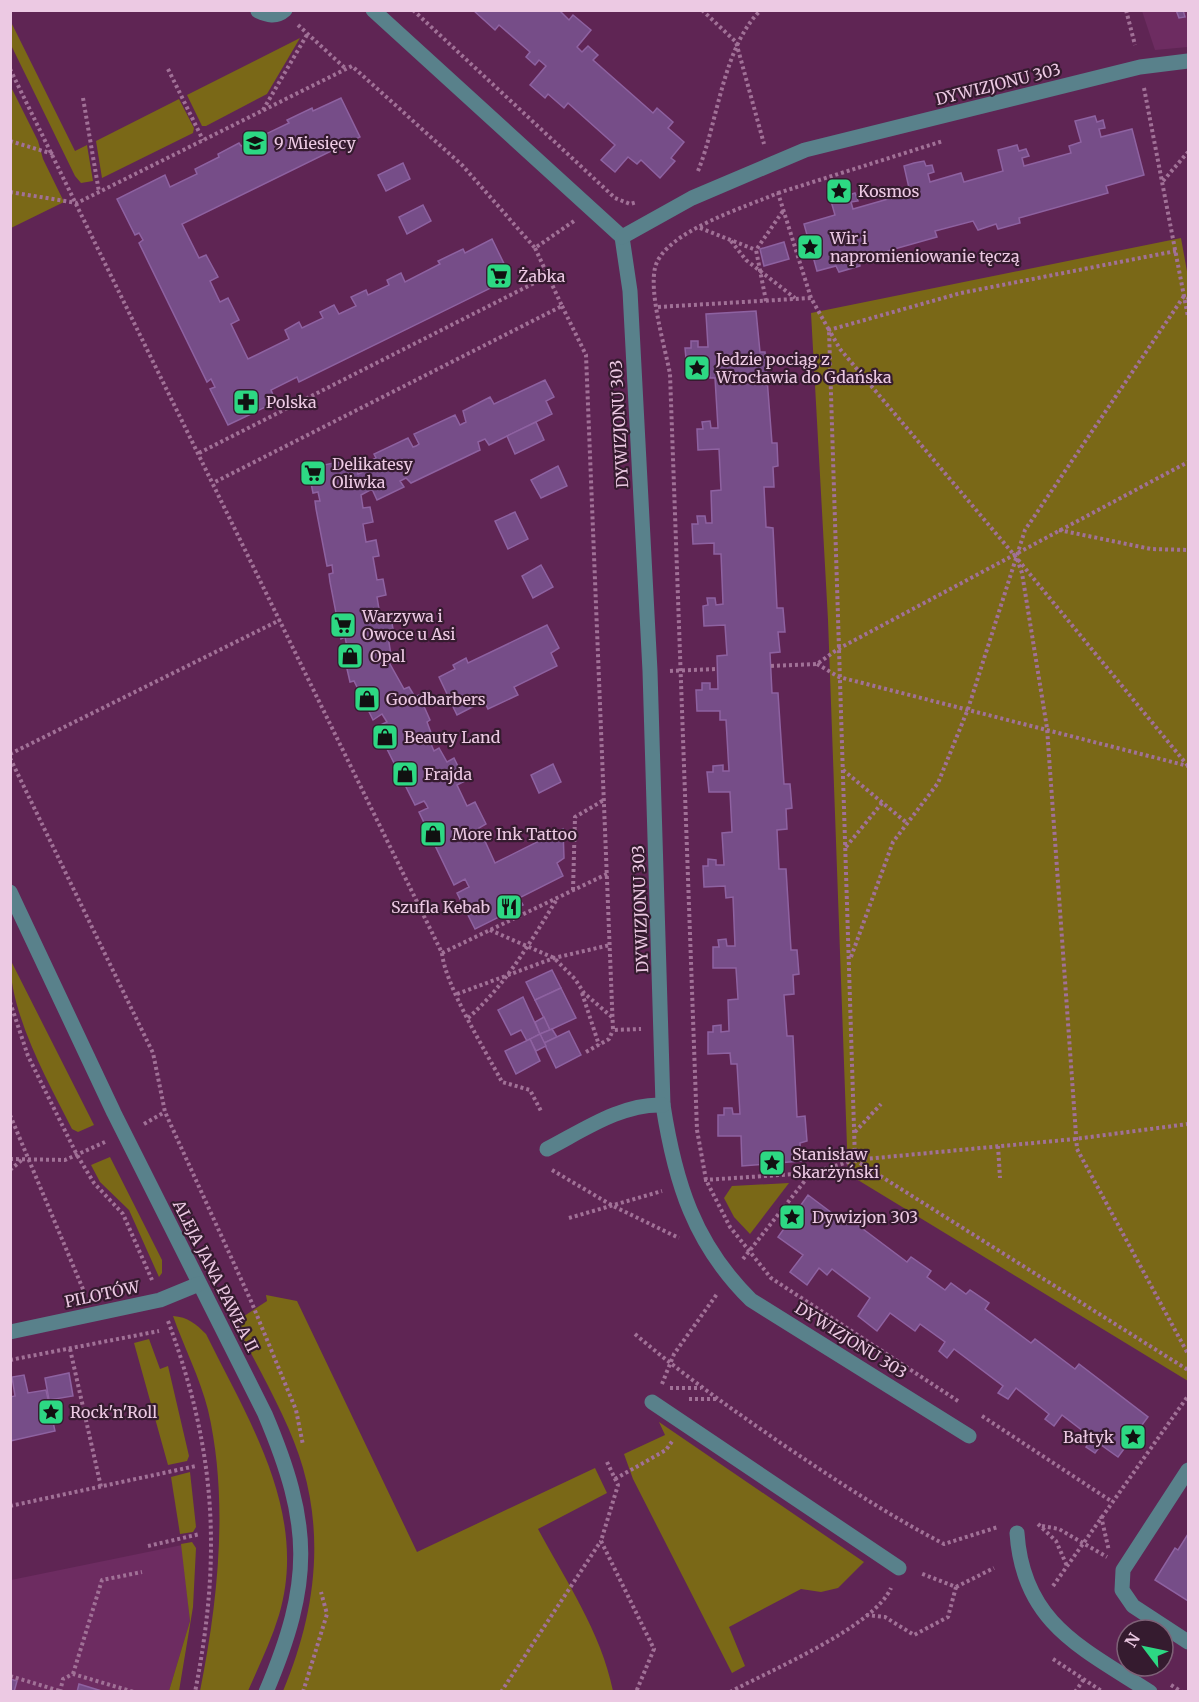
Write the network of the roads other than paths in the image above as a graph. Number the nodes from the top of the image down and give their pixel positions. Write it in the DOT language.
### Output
graph roads {
  1 [pos="373,10"];
  2 [pos="258,11"];
  3 [pos="284,11"];
  4 [pos="1188,61"];
  5 [pos="622,237"];
  6 [pos="10,892"];
  7 [pos="17,920"];
  8 [pos="663,1104"];
  9 [pos="547,1149"];
  10 [pos="199,1284"];
  11 [pos="10,1332"];
  12 [pos="652,1402"];
  13 [pos="969,1436"];
  14 [pos="1188,1470"];
  15 [pos="1012,1529"];
  16 [pos="899,1568"];
  17 [pos="1188,1642"];
  18 [pos="266,1692"];
  19 [pos="1150,1692"];
  1 -- 5 [label="street"];
  2 -- 3 [label="street"];
  4 -- 5 [label="street, DYWIZJONU 303"];
  5 -- 8 [label="street, DYWIZJONU 303"];
  6 -- 7 [label="street, ALEJA JANA PAWŁA II"];
  7 -- 10 [label="street, ALEJA JANA PAWŁA II"];
  8 -- 9 [label="street"];
  8 -- 13 [label="street, DYWIZJONU 303"];
  10 -- 11 [label="street, PILOTÓW"];
  10 -- 18 [label="street, ALEJA JANA PAWŁA II"];
  12 -- 16 [label="street"];
  14 -- 17 [label="street"];
  15 -- 19 [label="street"];
}
